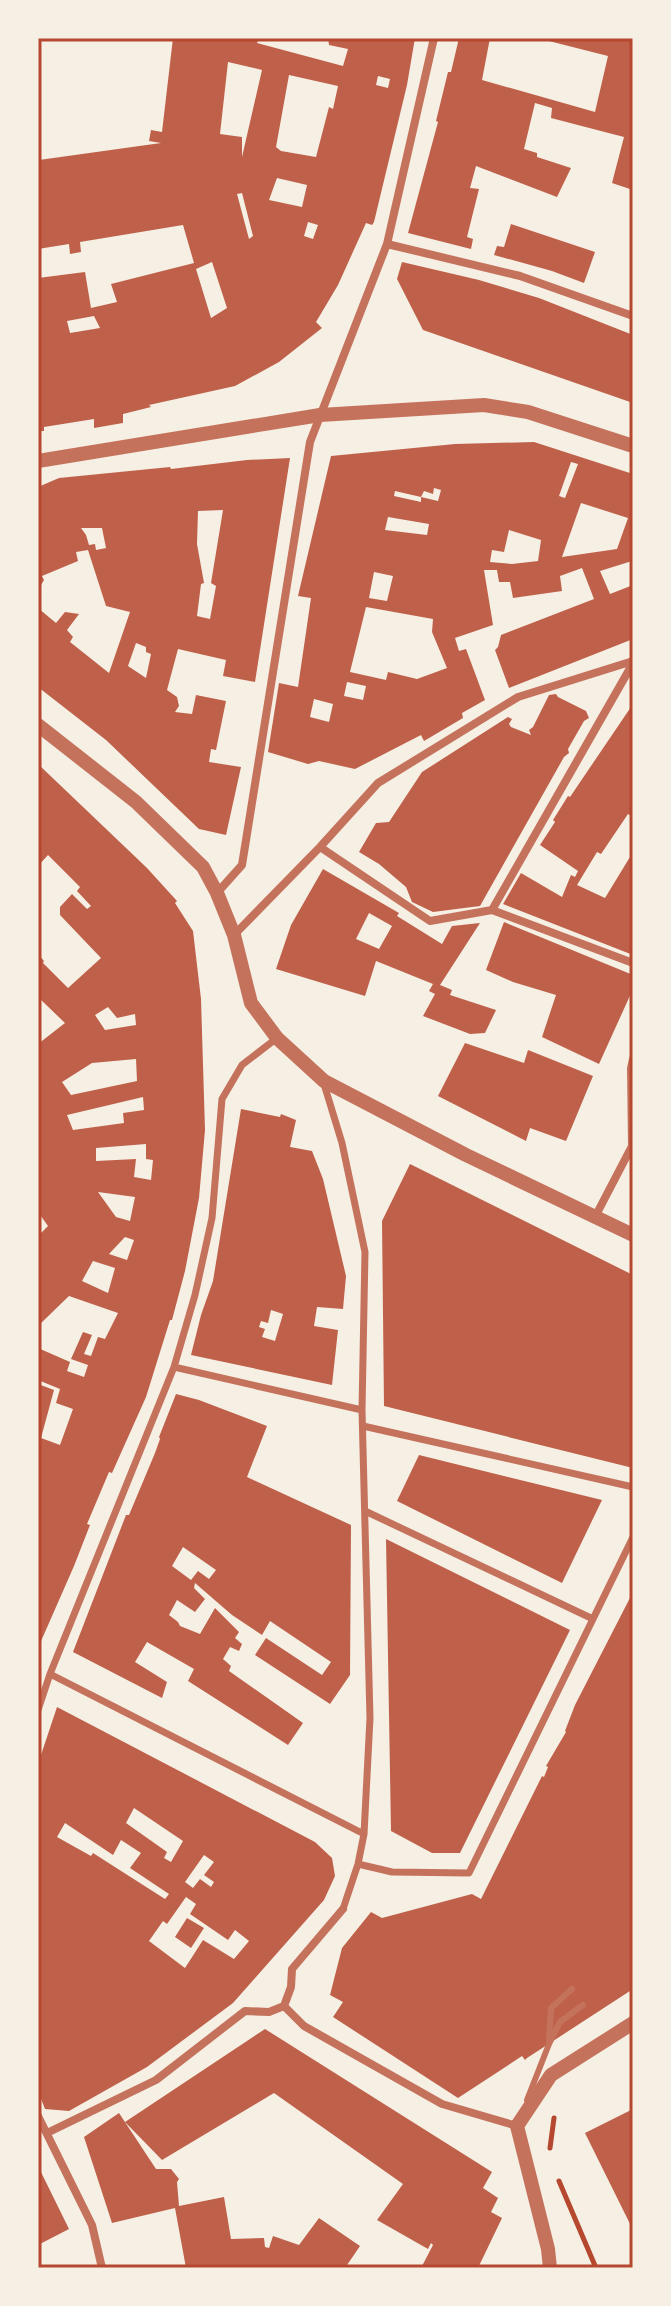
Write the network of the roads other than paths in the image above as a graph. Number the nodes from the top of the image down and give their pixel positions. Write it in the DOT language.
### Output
graph roads {
  1 [pos="434,38"];
  2 [pos="387,244"];
  3 [pos="633,316"];
  4 [pos="320,415"];
  5 [pos="633,446"];
  6 [pos="38,461"];
  7 [pos="633,662"];
  8 [pos="38,725"];
  9 [pos="320,847"];
  10 [pos="217,893"];
  11 [pos="492,910"];
  12 [pos="234,935"];
  13 [pos="633,963"];
  14 [pos="277,1038"];
  15 [pos="633,1059"];
  16 [pos="324,1081"];
  17 [pos="595,1217"];
  18 [pos="631,1229"];
  19 [pos="174,1367"];
  20 [pos="362,1410"];
  21 [pos="363,1426"];
  22 [pos="633,1487"];
  23 [pos="365,1511"];
  24 [pos="633,1537"];
  25 [pos="593,1619"];
  26 [pos="50,1674"];
  27 [pos="38,1710"];
  28 [pos="364,1834"];
  29 [pos="358,1864"];
  30 [pos="343,1909"];
  31 [pos="572,1989"];
  32 [pos="583,2005"];
  33 [pos="284,2006"];
  34 [pos="633,2023"];
  35 [pos="549,2044"];
  36 [pos="38,2116"];
  37 [pos="517,2126"];
  38 [pos="47,2133"];
  39 [pos="102,2268"];
  40 [pos="550,2268"];
  1 -- 2 [label="street"];
  2 -- 3 [label="street"];
  2 -- 4 [label="street"];
  4 -- 5 [label="street"];
  4 -- 6 [label="street"];
  4 -- 10 [label="street"];
  7 -- 9 [label="street"];
  7 -- 11 [label="street"];
  8 -- 10 [label="street"];
  9 -- 11 [label="street"];
  9 -- 12 [label="street"];
  10 -- 12 [label="street"];
  11 -- 13 [label="street"];
  12 -- 14 [label="street"];
  14 -- 16 [label="street"];
  14 -- 19 [label="street"];
  15 -- 17 [label="street"];
  16 -- 17 [label="street"];
  16 -- 20 [label="street"];
  17 -- 18 [label="street"];
  19 -- 20 [label="street"];
  19 -- 26 [label="street"];
  20 -- 21 [label="street"];
  21 -- 22 [label="street"];
  21 -- 23 [label="street"];
  23 -- 25 [label="street"];
  23 -- 28 [label="street"];
  24 -- 25 [label="street"];
  25 -- 29 [label="street"];
  26 -- 27 [label="street"];
  26 -- 28 [label="street"];
  28 -- 29 [label="street"];
  29 -- 30 [label="street"];
  30 -- 33 [label="street"];
  31 -- 35 [label="lane"];
  32 -- 35 [label="lane"];
  33 -- 37 [label="street"];
  33 -- 38 [label="street"];
  34 -- 37 [label="street"];
  35 -- 37 [label="lane"];
  36 -- 38 [label="street"];
  37 -- 40 [label="street"];
  38 -- 39 [label="street"];
}
